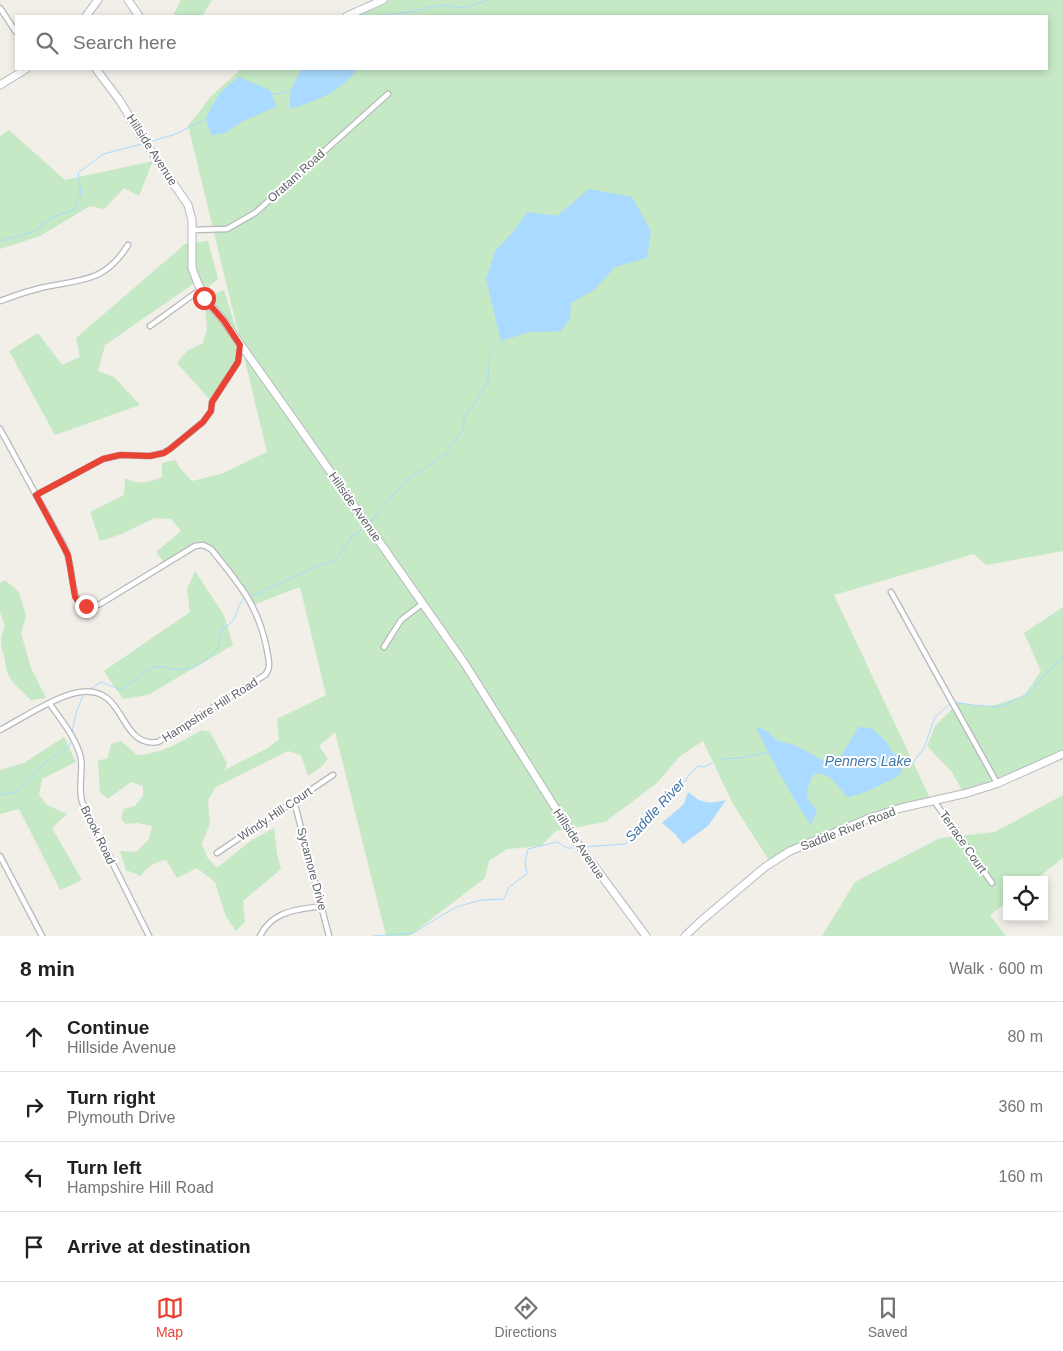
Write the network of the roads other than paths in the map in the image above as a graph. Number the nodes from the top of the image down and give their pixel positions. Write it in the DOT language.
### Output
graph roads {
  1 [pos="98,0"];
  2 [pos="128,0"];
  3 [pos="383,0"];
  4 [pos="0,8"];
  5 [pos="87,15"];
  6 [pos="138,15"];
  7 [pos="348,15"];
  8 [pos="15,30"];
  9 [pos="24,70"];
  10 [pos="97,70"];
  11 [pos="0,85"];
  12 [pos="388,94"];
  13 [pos="192,230"];
  14 [pos="128,245"];
  15 [pos="201,290"];
  16 [pos="0,301"];
  17 [pos="150,326"];
  18 [pos="240,345"];
  19 [pos="0,428"];
  20 [pos="36,495"];
  21 [pos="891,592"];
  22 [pos="422,604"];
  23 [pos="384,647"];
  24 [pos="50,704"];
  25 [pos="0,730"];
  26 [pos="1063,754"];
  27 [pos="333,775"];
  28 [pos="997,783"];
  29 [pos="294,801"];
  30 [pos="934,801"];
  31 [pos="217,853"];
  32 [pos="0,856"];
  33 [pos="992,883"];
  34 [pos="322,906"];
  35 [pos="42,936"];
  36 [pos="149,936"];
  37 [pos="260,936"];
  38 [pos="329,936"];
  39 [pos="646,936"];
  40 [pos="685,936"];
  1 -- 5 [label="street"];
  2 -- 6 [label="street"];
  3 -- 7 [label="street"];
  4 -- 8 [label="street"];
  9 -- 11 [label="street"];
  10 -- 13 [label="street, Hillside Avenue"];
  12 -- 13 [label="street, Oratam Road"];
  13 -- 15 [label="street, Hillside Avenue"];
  14 -- 16 [label="street"];
  15 -- 17 [label="street"];
  15 -- 18 [label="street, Hillside Avenue"];
  18 -- 20 [label="street"];
  18 -- 22 [label="street, Hillside Avenue"];
  19 -- 20 [label="street, Hampshire Hill Road"];
  20 -- 24 [label="street, Hampshire Hill Road"];
  21 -- 28 [label="street"];
  22 -- 23 [label="street"];
  22 -- 39 [label="street, Hillside Avenue"];
  24 -- 25 [label="street, Hampshire Hill Road"];
  24 -- 36 [label="street, Brook Road"];
  26 -- 28 [label="street, Saddle River Road"];
  27 -- 29 [label="street, Windy Hill Court"];
  28 -- 30 [label="street, Saddle River Road"];
  29 -- 31 [label="street, Windy Hill Court"];
  29 -- 34 [label="street, Sycamore Drive"];
  30 -- 33 [label="street, Terrace Court"];
  30 -- 40 [label="street, Saddle River Road"];
  32 -- 35 [label="street"];
  34 -- 37 [label="street"];
  34 -- 38 [label="street, Sycamore Drive"];
}
